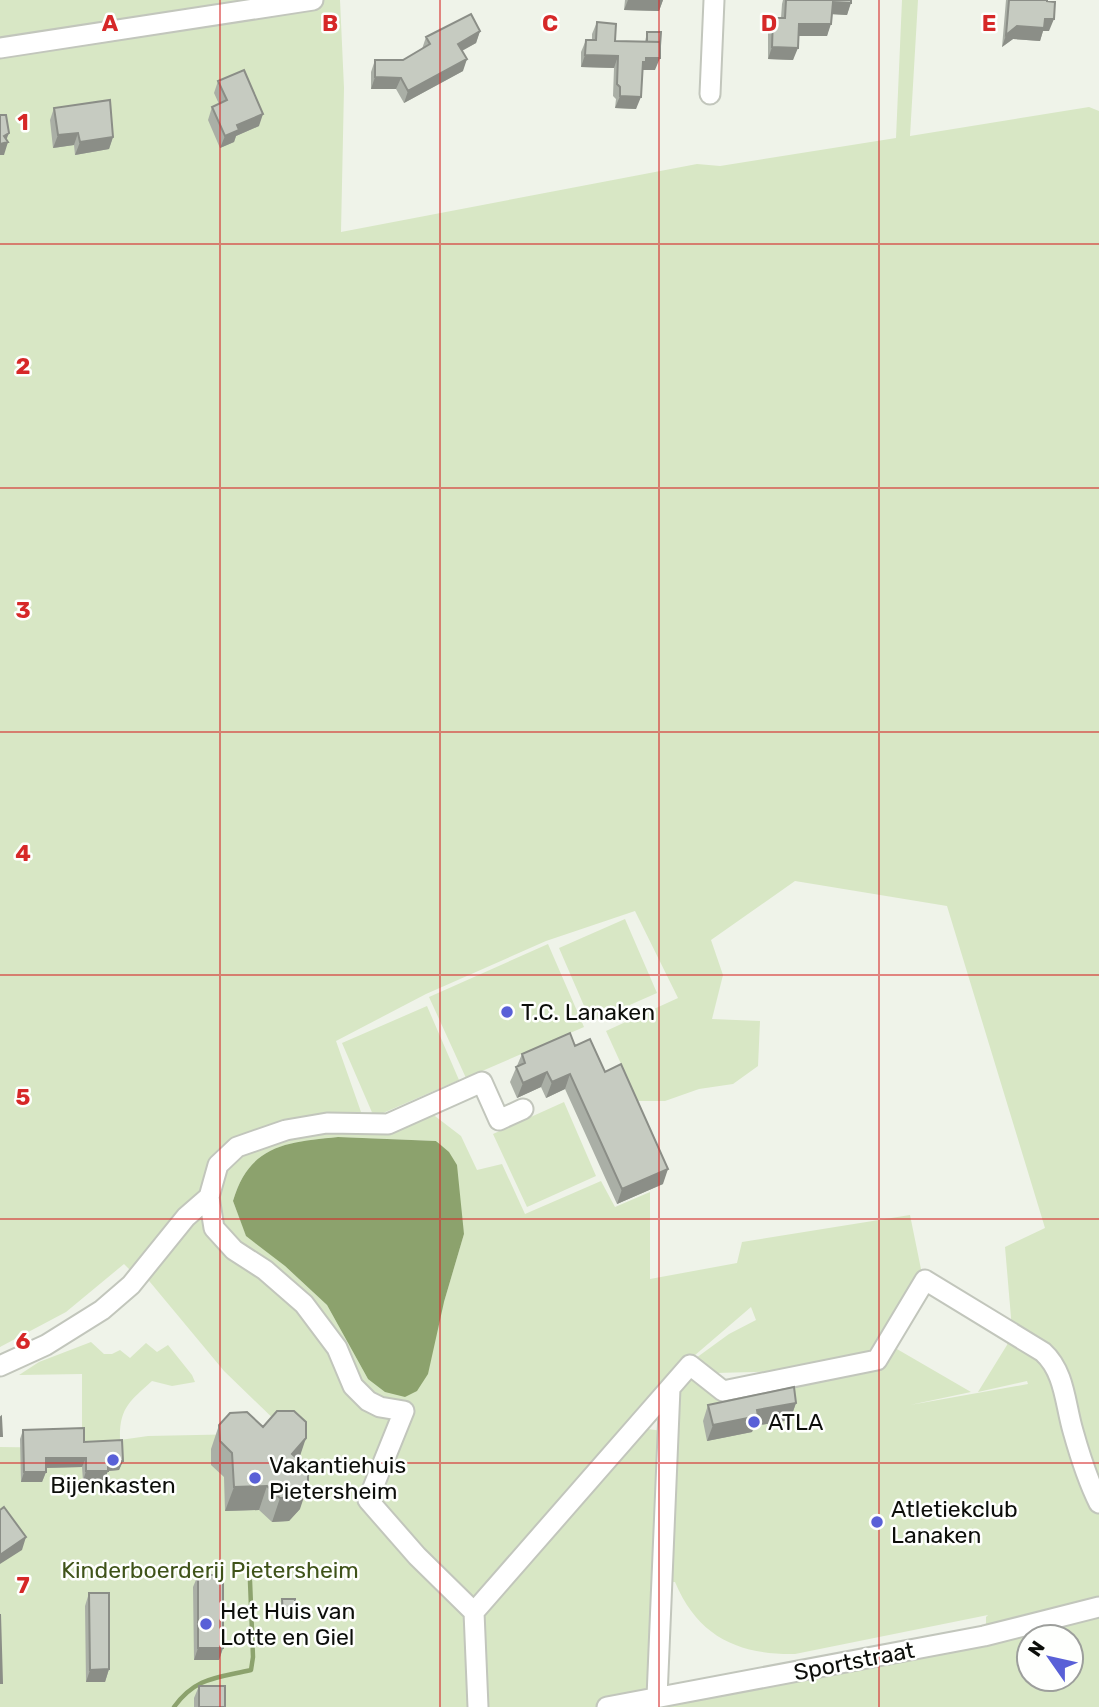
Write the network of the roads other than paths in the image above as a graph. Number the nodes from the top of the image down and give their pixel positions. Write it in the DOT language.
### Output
graph roads {
  1 [pos="313,0"];
  2 [pos="714,0"];
  3 [pos="0,48"];
  4 [pos="710,94"];
  5 [pos="523,1109"];
  6 [pos="209,1197"];
  7 [pos="0,1366"];
  8 [pos="670,1388"];
  9 [pos="1099,1503"];
  10 [pos="1099,1606"];
  11 [pos="474,1612"];
  12 [pos="657,1697"];
  13 [pos="478,1707"];
  14 [pos="607,1707"];
  1 -- 3 [label="street"];
  2 -- 4 [label="street"];
  5 -- 6 [label="street"];
  6 -- 7 [label="street"];
  6 -- 11 [label="street"];
  8 -- 9 [label="street"];
  8 -- 11 [label="street"];
  8 -- 12 [label="street"];
  10 -- 12 [label="street, Sportstraat"];
  11 -- 13 [label="street"];
  12 -- 14 [label="street, Sportstraat"];
}
